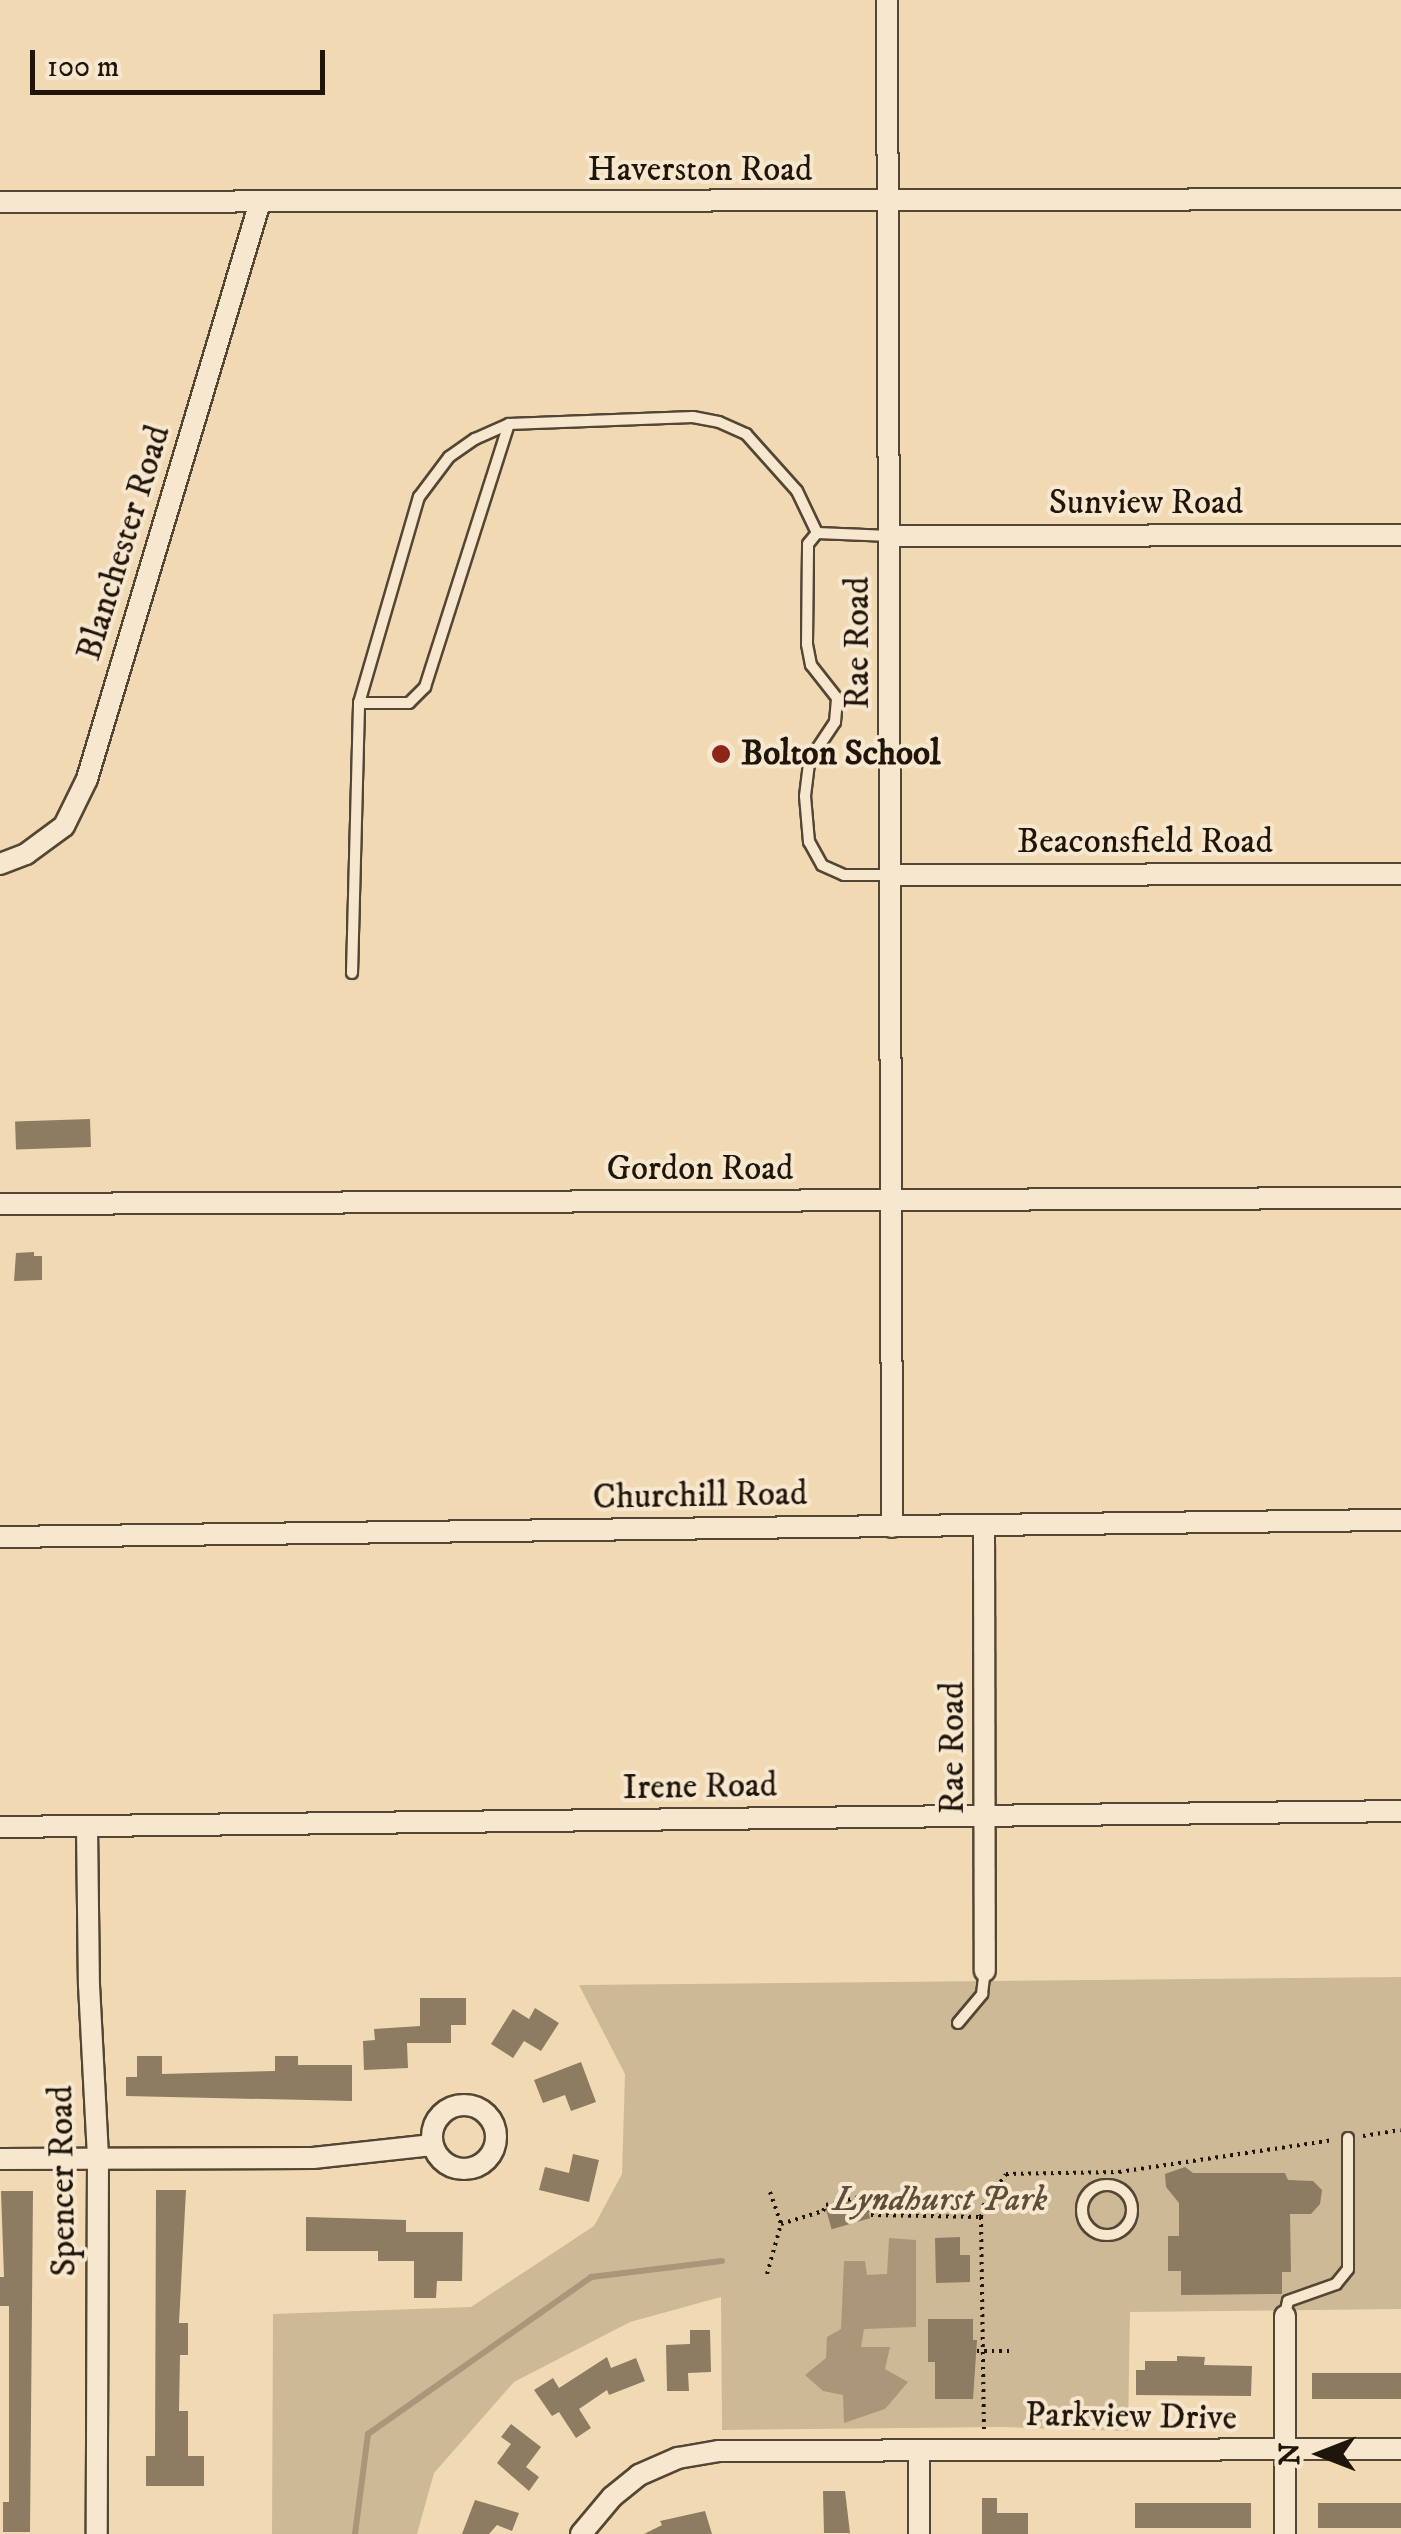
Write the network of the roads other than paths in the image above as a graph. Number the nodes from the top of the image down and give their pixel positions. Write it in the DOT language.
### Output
graph roads {
  1 [pos="887,0"];
  2 [pos="1401,199"];
  3 [pos="0,202"];
  4 [pos="260,202"];
  5 [pos="889,202"];
  6 [pos="509,424"];
  7 [pos="817,534"];
  8 [pos="1401,535"];
  9 [pos="891,536"];
  10 [pos="358,703"];
  11 [pos="0,864"];
  12 [pos="1401,874"];
  13 [pos="889,875"];
  14 [pos="352,973"];
  15 [pos="1401,1198"];
  16 [pos="894,1201"];
  17 [pos="0,1204"];
  18 [pos="1401,1520"];
  19 [pos="984,1525"];
  20 [pos="892,1527"];
  21 [pos="0,1537"];
  22 [pos="1401,1811"];
  23 [pos="985,1816"];
  24 [pos="87,1826"];
  25 [pos="0,1827"];
  26 [pos="985,1971"];
  27 [pos="958,2023"];
  28 [pos="1348,2138"];
  29 [pos="432,2145"];
  30 [pos="0,2158"];
  31 [pos="98,2158"];
  32 [pos="1131,2201"];
  33 [pos="1285,2316"];
  34 [pos="920,2450"];
  35 [pos="1401,2450"];
  36 [pos="1285,2451"];
  37 [pos="96,2534"];
  38 [pos="581,2534"];
  39 [pos="919,2534"];
  40 [pos="1285,2534"];
  1 -- 5 [label="street, Rae Road"];
  2 -- 5 [label="street, Haverston Road"];
  3 -- 4 [label="street, Haverston Road"];
  4 -- 5 [label="street, Haverston Road"];
  4 -- 11 [label="street, Blanchester Road"];
  5 -- 9 [label="street, Rae Road"];
  6 -- 7 [label="lane"];
  6 -- 10 [label="lane"];
  6 -- 10 [label="lane"];
  7 -- 9 [label="lane"];
  7 -- 13 [label="lane"];
  8 -- 9 [label="street, Sunview Road"];
  9 -- 13 [label="street, Rae Road"];
  10 -- 14 [label="lane"];
  12 -- 13 [label="street, Beaconsfield Road"];
  13 -- 16 [label="street, Rae Road"];
  15 -- 16 [label="street, Gordon Road"];
  16 -- 17 [label="street, Gordon Road"];
  16 -- 20 [label="street, Rae Road"];
  18 -- 19 [label="street, Churchill Road"];
  19 -- 20 [label="street, Churchill Road"];
  19 -- 23 [label="street, Rae Road"];
  20 -- 21 [label="street, Churchill Road"];
  22 -- 23 [label="street, Irene Road"];
  23 -- 24 [label="street, Irene Road"];
  23 -- 26 [label="street, Rae Road"];
  24 -- 25 [label="street, Irene Road"];
  24 -- 31 [label="street, Spencer Road"];
  26 -- 27 [label="lane"];
  28 -- 33 [label="lane"];
  29 -- 31 [label="street"];
  30 -- 31 [label="street"];
  31 -- 37 [label="street, Spencer Road"];
  32 -- 32 [label="lane"];
  33 -- 36 [label="street"];
  34 -- 36 [label="street, Parkview Drive"];
  34 -- 38 [label="street, Parkview Drive"];
  34 -- 39 [label="street"];
  35 -- 36 [label="street, Parkview Drive"];
  36 -- 40 [label="street"];
}
